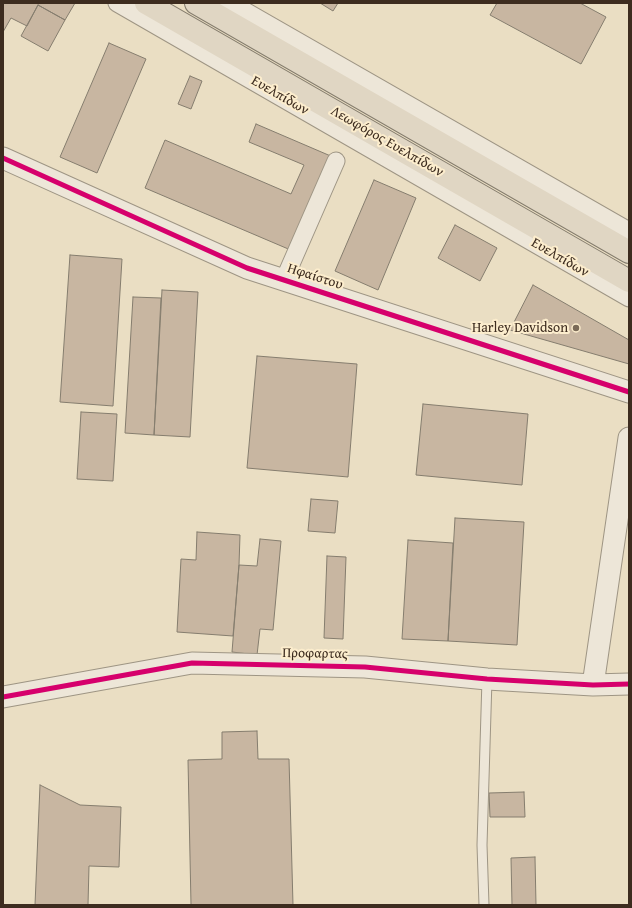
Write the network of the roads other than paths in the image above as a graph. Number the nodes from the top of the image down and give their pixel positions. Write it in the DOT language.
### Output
graph roads {
  1 [pos="117,3"];
  2 [pos="146,3"];
  3 [pos="203,5"];
  4 [pos="222,55"];
  5 [pos="3,158"];
  6 [pos="336,161"];
  7 [pos="417,167"];
  8 [pos="629,231"];
  9 [pos="629,252"];
  10 [pos="284,280"];
  11 [pos="629,281"];
  12 [pos="629,298"];
  13 [pos="629,392"];
  14 [pos="629,438"];
  15 [pos="486,679"];
  16 [pos="629,684"];
  17 [pos="594,685"];
  18 [pos="3,697"];
  19 [pos="484,905"];
  1 -- 4 [label="street"];
  2 -- 4 [label="main road, Λεωφόρος Ευελπίδων"];
  3 -- 8 [label="street"];
  3 -- 9 [label="main road, Λεωφόρος Ευελπίδων"];
  4 -- 7 [label="main road, Λεωφόρος Ευελπίδων"];
  5 -- 10 [label="street, Ηφαίστου"];
  6 -- 10 [label="street"];
  7 -- 11 [label="main road, Λεωφόρος Ευελπίδων"];
  7 -- 12 [label="street, Ευελπίδων"];
  10 -- 13 [label="street, Ηφαίστου"];
  14 -- 17 [label="street"];
  15 -- 17 [label="street, Προφαρτας"];
  15 -- 18 [label="street, Προφαρτας"];
  15 -- 19 [label="lane"];
  16 -- 17 [label="street, Προφαρτας"];
}
